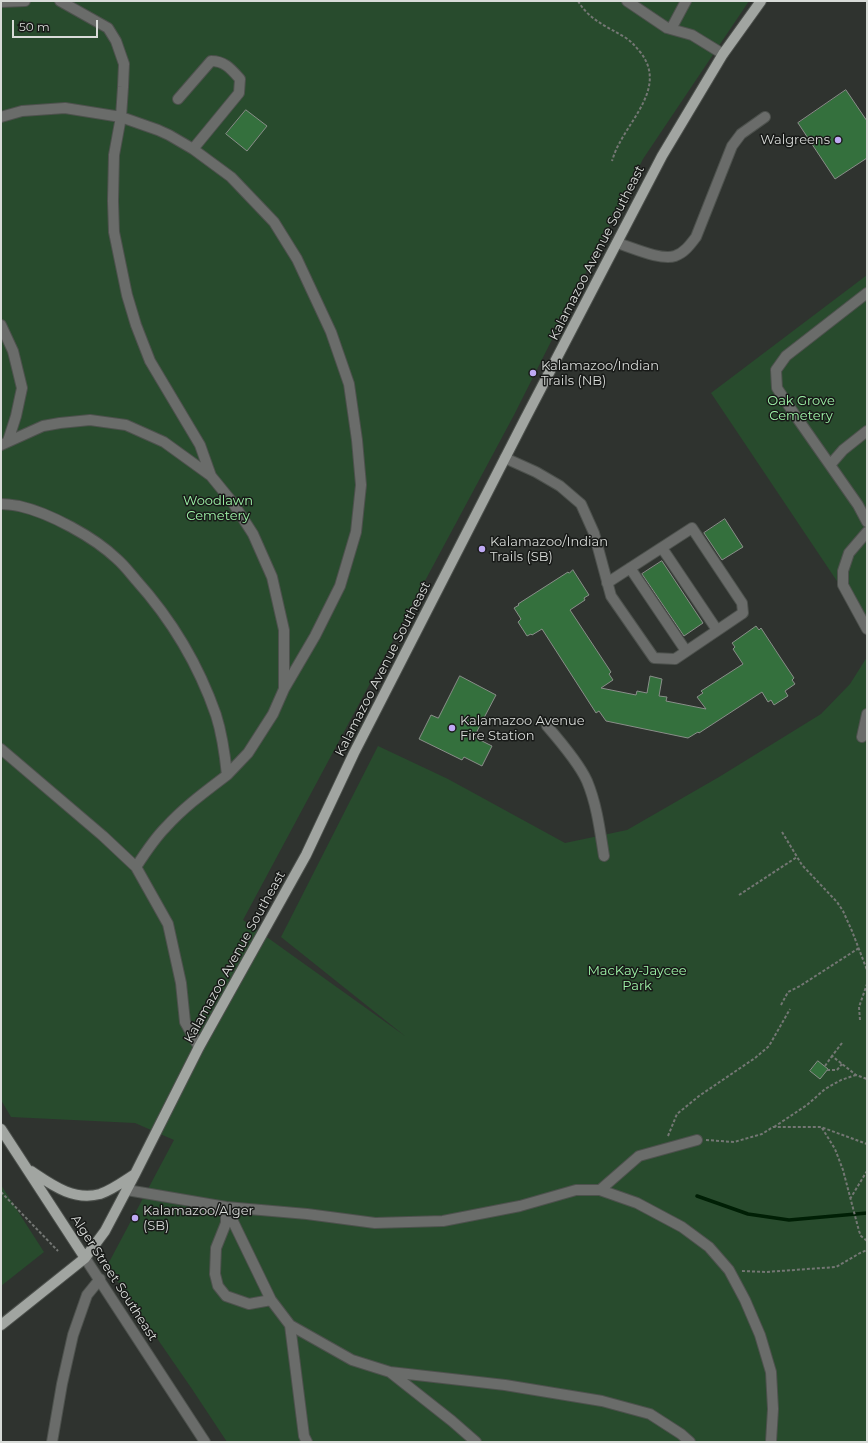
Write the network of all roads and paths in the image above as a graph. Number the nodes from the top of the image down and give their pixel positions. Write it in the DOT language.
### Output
graph roads {
  1 [pos="25,1"];
  2 [pos="60,1"];
  3 [pos="578,1"];
  4 [pos="627,1"];
  5 [pos="686,1"];
  6 [pos="761,1"];
  7 [pos="1,2"];
  8 [pos="671,29"];
  9 [pos="723,54"];
  10 [pos="178,99"];
  11 [pos="1,117"];
  12 [pos="120,117"];
  13 [pos="765,117"];
  14 [pos="193,149"];
  15 [pos="612,160"];
  16 [pos="617,242"];
  17 [pos="867,292"];
  18 [pos="1,324"];
  19 [pos="867,431"];
  20 [pos="5,443"];
  21 [pos="505,458"];
  22 [pos="830,465"];
  23 [pos="211,476"];
  24 [pos="1,504"];
  25 [pos="867,522"];
  26 [pos="867,531"];
  27 [pos="662,548"];
  28 [pos="630,568"];
  29 [pos="608,583"];
  30 [pos="867,629"];
  31 [pos="718,630"];
  32 [pos="686,651"];
  33 [pos="284,689"];
  34 [pos="867,714"];
  35 [pos="547,726"];
  36 [pos="862,737"];
  37 [pos="1,749"];
  38 [pos="227,775"];
  39 [pos="782,832"];
  40 [pos="604,856"];
  41 [pos="797,857"];
  42 [pos="136,867"];
  43 [pos="738,895"];
  44 [pos="859,948"];
  45 [pos="867,970"];
  46 [pos="867,984"];
  47 [pos="781,1005"];
  48 [pos="790,1010"];
  49 [pos="860,1020"];
  50 [pos="842,1043"];
  51 [pos="200,1047"];
  52 [pos="832,1056"];
  53 [pos="842,1064"];
  54 [pos="825,1066"];
  55 [pos="827,1070"];
  56 [pos="856,1075"];
  57 [pos="867,1080"];
  58 [pos="773,1127"];
  59 [pos="821,1127"];
  60 [pos="1,1129"];
  61 [pos="697,1140"];
  62 [pos="867,1144"];
  63 [pos="663,1149"];
  64 [pos="26,1168"];
  65 [pos="867,1171"];
  66 [pos="135,1174"];
  67 [pos="127,1190"];
  68 [pos="600,1190"];
  69 [pos="1,1192"];
  70 [pos="850,1199"];
  71 [pos="226,1207"];
  72 [pos="867,1240"];
  73 [pos="867,1250"];
  74 [pos="58,1251"];
  75 [pos="85,1258"];
  76 [pos="729,1270"];
  77 [pos="100,1280"];
  78 [pos="272,1300"];
  79 [pos="1,1325"];
  80 [pos="290,1325"];
  81 [pos="390,1372"];
  82 [pos="52,1442"];
  83 [pos="205,1442"];
  84 [pos="306,1442"];
  85 [pos="476,1442"];
  86 [pos="690,1442"];
  87 [pos="771,1442"];
  1 -- 7 [label="street"];
  2 -- 12 [label="street"];
  3 -- 15 [label="path"];
  4 -- 8 [label="street"];
  5 -- 8 [label="street"];
  6 -- 9 [label="main road, Kalamazoo Avenue Southeast"];
  8 -- 9 [label="street"];
  9 -- 16 [label="main road, Kalamazoo Avenue Southeast"];
  10 -- 14 [label="street"];
  11 -- 12 [label="street"];
  12 -- 14 [label="street"];
  12 -- 23 [label="street"];
  13 -- 16 [label="street"];
  14 -- 33 [label="street"];
  16 -- 21 [label="main road, Kalamazoo Avenue Southeast"];
  17 -- 22 [label="street"];
  18 -- 20 [label="street"];
  19 -- 22 [label="street"];
  20 -- 23 [label="street"];
  21 -- 29 [label="street"];
  21 -- 51 [label="main road, Kalamazoo Avenue Southeast"];
  22 -- 25 [label="street"];
  23 -- 33 [label="street"];
  24 -- 38 [label="street"];
  26 -- 30 [label="street"];
  27 -- 28 [label="street"];
  27 -- 31 [label="street"];
  27 -- 31 [label="street"];
  28 -- 29 [label="street"];
  28 -- 32 [label="street"];
  29 -- 32 [label="street"];
  31 -- 32 [label="street"];
  33 -- 38 [label="street"];
  34 -- 36 [label="street"];
  35 -- 40 [label="street"];
  37 -- 42 [label="street"];
  38 -- 42 [label="street"];
  39 -- 41 [label="path"];
  41 -- 43 [label="path"];
  41 -- 44 [label="path"];
  42 -- 51 [label="street"];
  44 -- 45 [label="path"];
  44 -- 47 [label="path"];
  46 -- 49 [label="path"];
  48 -- 63 [label="path"];
  50 -- 52 [label="path"];
  51 -- 66 [label="main road, Kalamazoo Avenue Southeast"];
  52 -- 53 [label="path"];
  52 -- 54 [label="path"];
  53 -- 55 [label="path"];
  53 -- 56 [label="path"];
  56 -- 57 [label="path"];
  56 -- 58 [label="path"];
  58 -- 59 [label="path"];
  58 -- 61 [label="path"];
  59 -- 62 [label="path"];
  59 -- 70 [label="path"];
  60 -- 64 [label="main road, Alger Street Southeast"];
  61 -- 63 [label="street"];
  63 -- 68 [label="street"];
  64 -- 66 [label="main road"];
  64 -- 75 [label="main road, Alger Street Southeast"];
  65 -- 70 [label="path"];
  66 -- 67 [label="main road, Kalamazoo Avenue Southeast"];
  67 -- 71 [label="street"];
  67 -- 75 [label="main road, Kalamazoo Avenue Southeast"];
  68 -- 71 [label="street"];
  68 -- 76 [label="street"];
  69 -- 74 [label="path"];
  70 -- 72 [label="path"];
  71 -- 78 [label="street"];
  71 -- 78 [label="street"];
  73 -- 76 [label="path"];
  75 -- 77 [label="street, Alger Street Southeast"];
  75 -- 79 [label="main road, Kalamazoo Avenue Southeast"];
  76 -- 87 [label="street"];
  77 -- 82 [label="street"];
  77 -- 83 [label="street, Alger Street Southeast"];
  78 -- 80 [label="street"];
  80 -- 81 [label="street"];
  80 -- 84 [label="street"];
  81 -- 85 [label="street"];
  81 -- 86 [label="street"];
}
